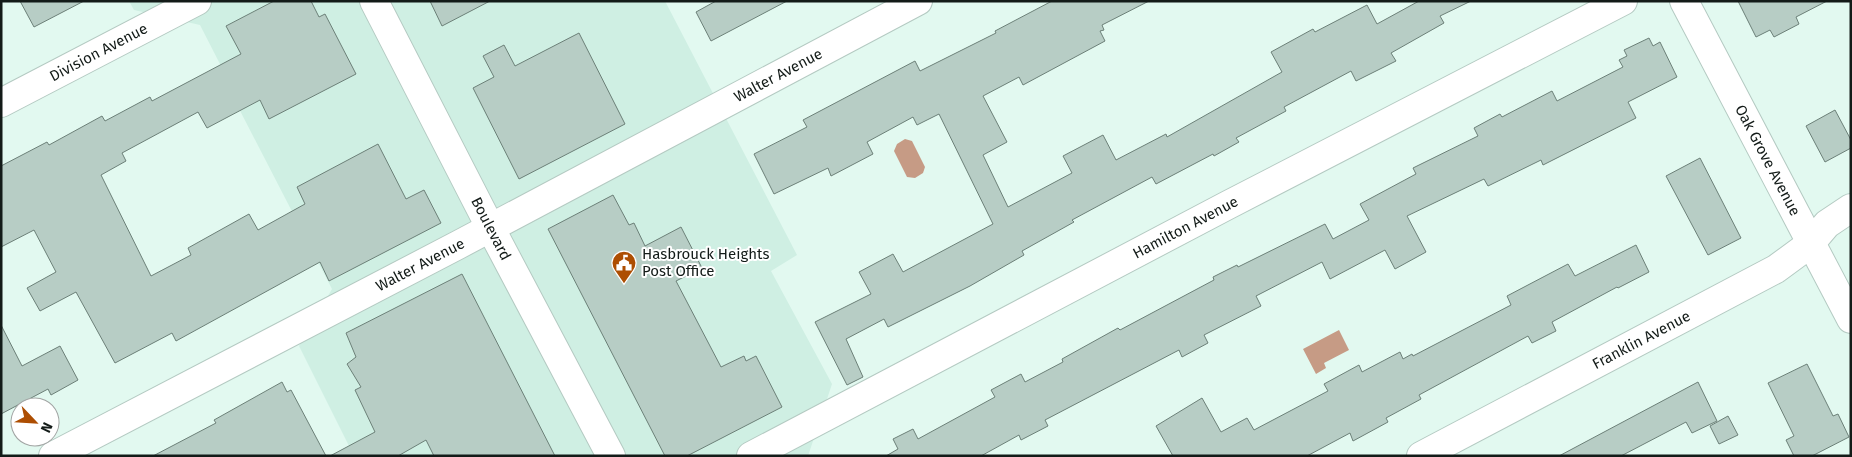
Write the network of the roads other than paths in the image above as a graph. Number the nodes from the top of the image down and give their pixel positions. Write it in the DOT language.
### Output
graph roads {
  1 [pos="196,1"];
  2 [pos="374,1"];
  3 [pos="918,1"];
  4 [pos="1623,1"];
  5 [pos="1684,1"];
  6 [pos="1,103"];
  7 [pos="1851,208"];
  8 [pos="490,227"];
  9 [pos="1810,244"];
  10 [pos="1851,320"];
  11 [pos="53,456"];
  12 [pos="611,456"];
  13 [pos="751,456"];
  14 [pos="1420,456"];
  1 -- 6 [label="street, Division Avenue"];
  2 -- 8 [label="street, Boulevard"];
  3 -- 8 [label="street, Walter Avenue"];
  4 -- 13 [label="street, Hamilton Avenue"];
  5 -- 9 [label="street, Oak Grove Avenue"];
  7 -- 9 [label="street, Franklin Avenue"];
  8 -- 11 [label="street, Walter Avenue"];
  8 -- 12 [label="street, Boulevard"];
  9 -- 10 [label="street, Oak Grove Avenue"];
  9 -- 14 [label="street, Franklin Avenue"];
}
